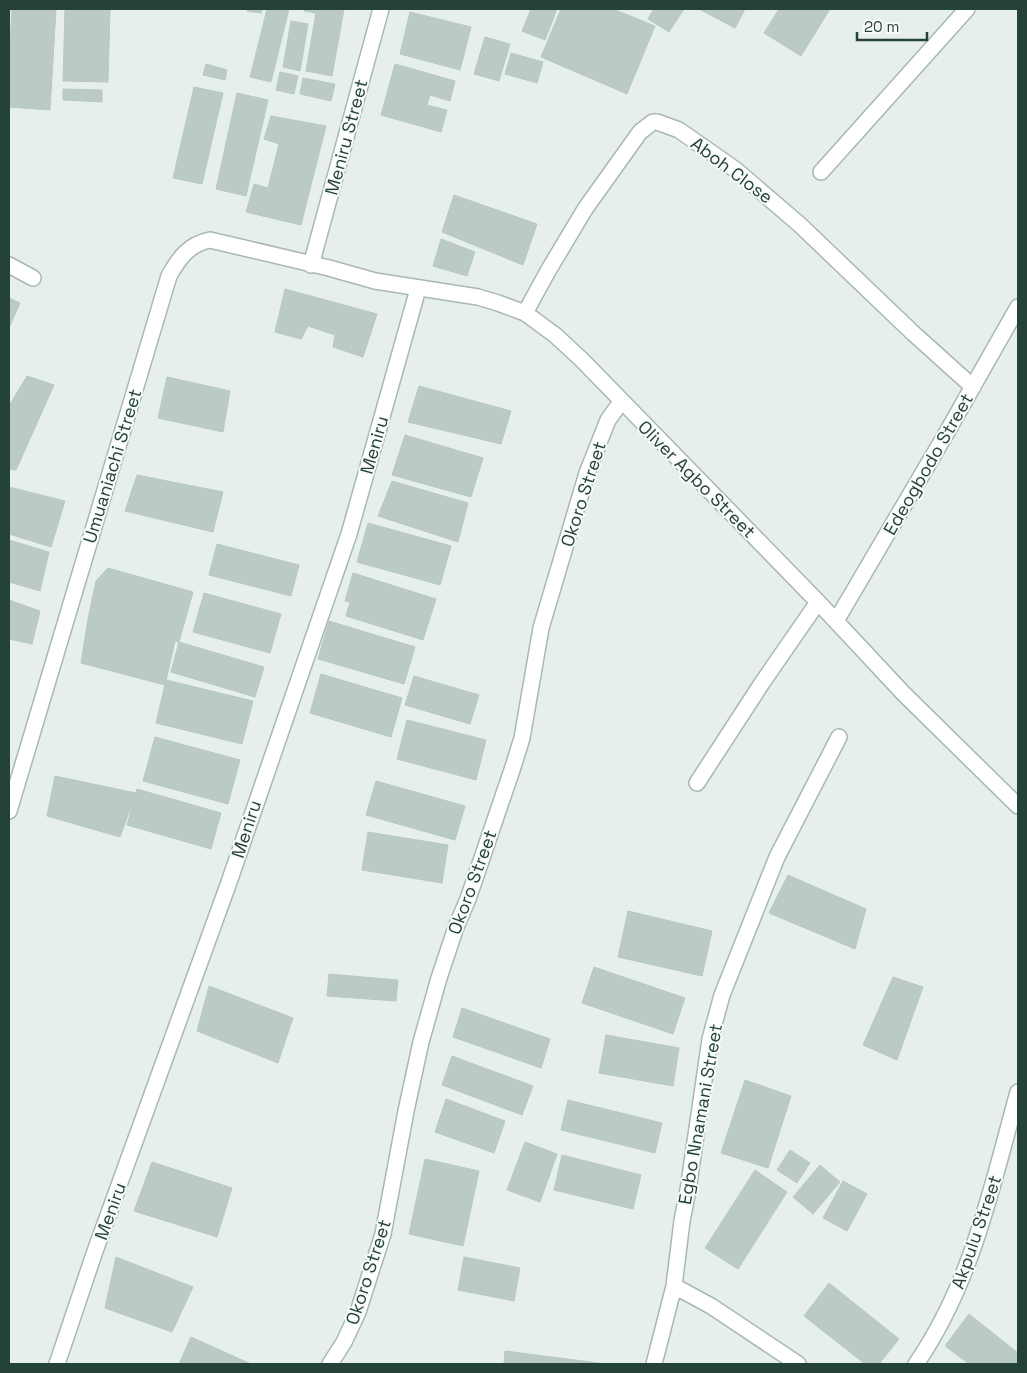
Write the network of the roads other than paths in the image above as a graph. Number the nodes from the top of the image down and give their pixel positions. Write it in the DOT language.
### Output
graph roads {
  1 [pos="380,9"];
  2 [pos="967,9"];
  3 [pos="821,172"];
  4 [pos="311,265"];
  5 [pos="9,266"];
  6 [pos="33,278"];
  7 [pos="418,289"];
  8 [pos="1018,307"];
  9 [pos="525,313"];
  10 [pos="973,386"];
  11 [pos="621,402"];
  12 [pos="818,602"];
  13 [pos="836,621"];
  14 [pos="839,736"];
  15 [pos="696,784"];
  16 [pos="1018,806"];
  17 [pos="9,811"];
  18 [pos="1018,1092"];
  19 [pos="674,1286"];
  20 [pos="57,1364"];
  21 [pos="330,1364"];
  22 [pos="654,1364"];
  23 [pos="798,1364"];
  24 [pos="916,1364"];
  1 -- 4 [label="street, Meniru Street"];
  2 -- 3 [label="street"];
  4 -- 7 [label="street, Oliver Agbo Street"];
  4 -- 17 [label="street, Umuaniachi Street"];
  5 -- 6 [label="street"];
  7 -- 9 [label="street, Oliver Agbo Street"];
  7 -- 20 [label="street, Meniru"];
  8 -- 10 [label="street, Edeogbodo Street"];
  9 -- 10 [label="street, Aboh Close"];
  9 -- 11 [label="street, Oliver Agbo Street"];
  10 -- 13 [label="street, Edeogbodo Street"];
  11 -- 12 [label="street, Oliver Agbo Street"];
  11 -- 21 [label="street, Okoro Street"];
  12 -- 13 [label="street, Oliver Agbo Street"];
  12 -- 15 [label="street"];
  13 -- 16 [label="street, Oliver Agbo Street"];
  14 -- 19 [label="street, Egbo Nnamani Street"];
  18 -- 24 [label="street, Akpulu Street"];
  19 -- 22 [label="street, Egbo Nnamani Street"];
  19 -- 23 [label="street"];
}
